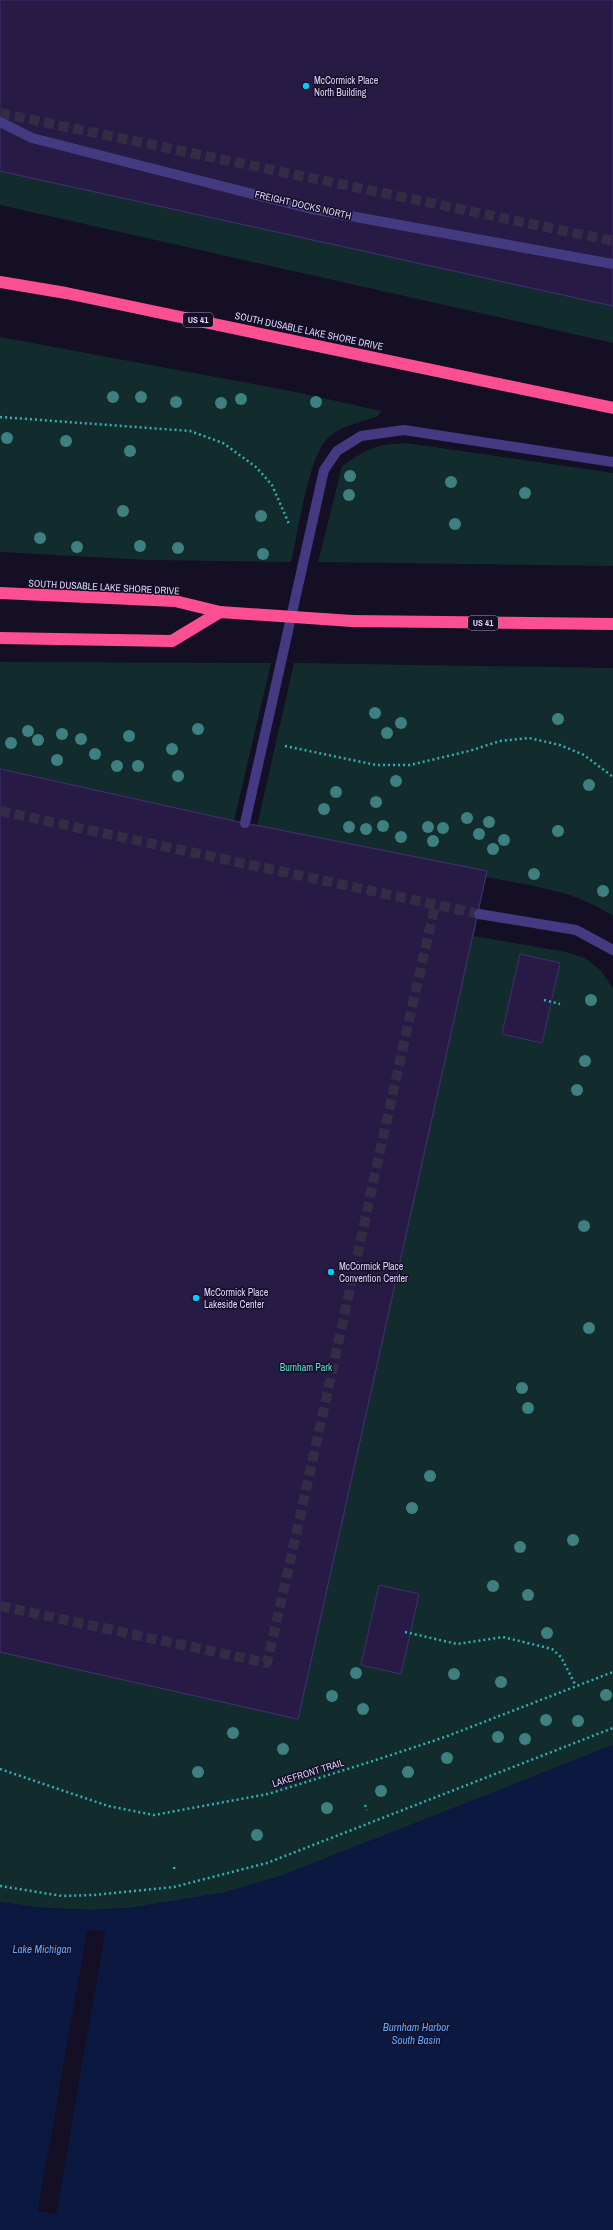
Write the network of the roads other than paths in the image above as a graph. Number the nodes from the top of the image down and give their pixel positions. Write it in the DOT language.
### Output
graph roads {
  1 [pos="0,122"];
  2 [pos="613,264"];
  3 [pos="0,282"];
  4 [pos="613,408"];
  5 [pos="613,462"];
  6 [pos="0,593"];
  7 [pos="220,612"];
  8 [pos="613,624"];
  9 [pos="0,638"];
  10 [pos="245,823"];
  11 [pos="479,914"];
  12 [pos="613,950"];
  1 -- 2 [label="street, FREIGHT DOCKS NORTH"];
  3 -- 4 [label="highway, SOUTH DUSABLE LAKE SHORE DRIVE / US 41"];
  5 -- 10 [label="street"];
  6 -- 7 [label="highway, SOUTH DUSABLE LAKE SHORE DRIVE / US 41"];
  7 -- 8 [label="highway, SOUTH DUSABLE LAKE SHORE DRIVE / US 41, bridge"];
  7 -- 9 [label="highway"];
  11 -- 12 [label="street"];
}
